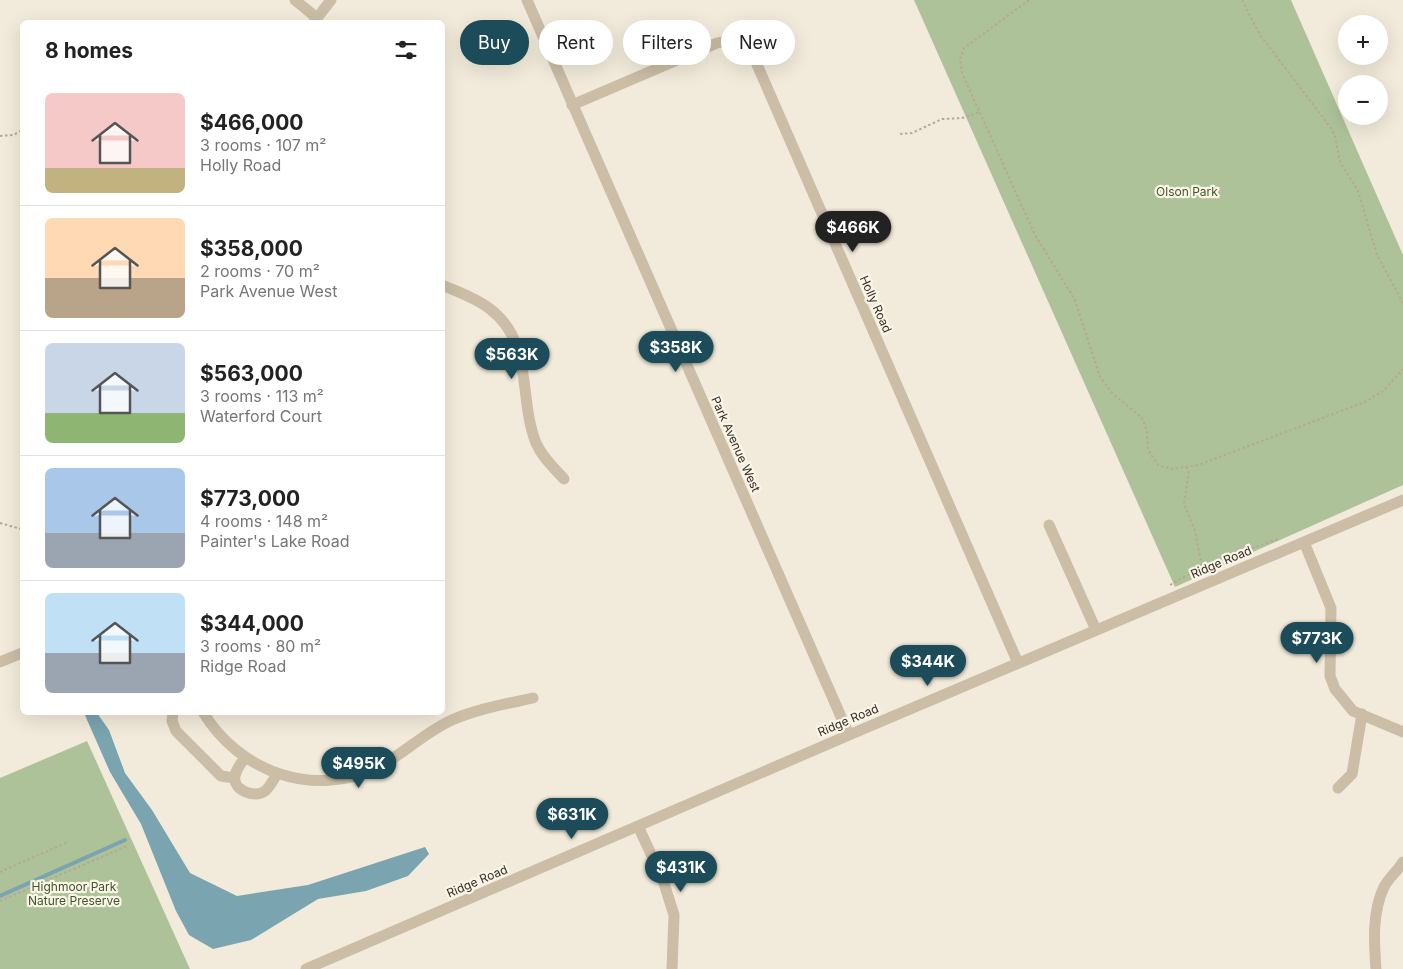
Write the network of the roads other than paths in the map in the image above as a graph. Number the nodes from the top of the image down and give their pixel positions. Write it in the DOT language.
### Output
graph roads {
  1 [pos="295,0"];
  2 [pos="331,0"];
  3 [pos="527,0"];
  4 [pos="315,20"];
  5 [pos="572,105"];
  6 [pos="445,286"];
  7 [pos="564,479"];
  8 [pos="1403,500"];
  9 [pos="1049,526"];
  10 [pos="1304,542"];
  11 [pos="1096,630"];
  12 [pos="20,654"];
  13 [pos="0,662"];
  14 [pos="1018,663"];
  15 [pos="533,698"];
  16 [pos="1362,714"];
  17 [pos="173,715"];
  18 [pos="205,715"];
  19 [pos="1403,732"];
  20 [pos="849,735"];
  21 [pos="244,758"];
  22 [pos="277,774"];
  23 [pos="234,778"];
  24 [pos="1338,788"];
  25 [pos="638,826"];
  26 [pos="1403,862"];
  27 [pos="306,969"];
  28 [pos="672,969"];
  29 [pos="1376,969"];
  1 -- 4 [label="street"];
  2 -- 4 [label="street"];
  3 -- 5 [label="street, Park Avenue West"];
  5 -- 14 [label="street, Holly Road"];
  5 -- 20 [label="street, Park Avenue West"];
  6 -- 7 [label="street"];
  8 -- 10 [label="street, Ridge Road"];
  9 -- 11 [label="street"];
  10 -- 11 [label="street, Ridge Road"];
  10 -- 16 [label="street"];
  11 -- 14 [label="street, Ridge Road"];
  12 -- 13 [label="street"];
  14 -- 20 [label="street, Ridge Road"];
  15 -- 22 [label="street"];
  16 -- 19 [label="street"];
  16 -- 24 [label="street"];
  17 -- 23 [label="street"];
  18 -- 21 [label="street"];
  20 -- 25 [label="street, Ridge Road"];
  21 -- 22 [label="street"];
  21 -- 23 [label="street"];
  22 -- 23 [label="street"];
  25 -- 27 [label="street, Ridge Road"];
  25 -- 28 [label="street"];
  26 -- 29 [label="street"];
}
